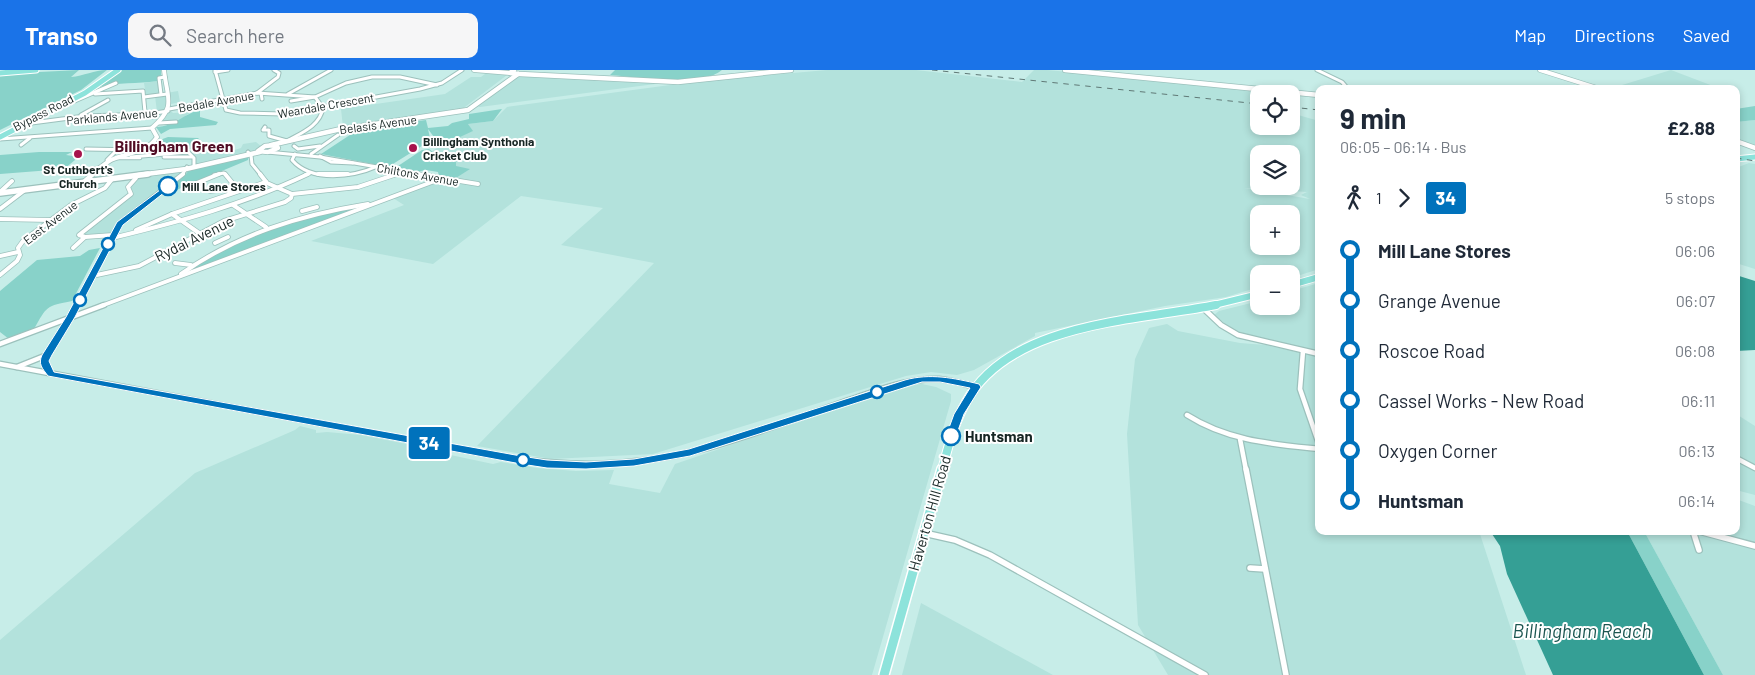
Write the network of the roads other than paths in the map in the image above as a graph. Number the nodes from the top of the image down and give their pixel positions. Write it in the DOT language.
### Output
graph roads {
  1 [pos="18,70"];
  2 [pos="36,70"];
  3 [pos="114,70"];
  4 [pos="118,70"];
  5 [pos="164,70"];
  6 [pos="228,70"];
  7 [pos="274,70"];
  8 [pos="331,70"];
  9 [pos="462,70"];
  10 [pos="474,70"];
  11 [pos="496,70"];
  12 [pos="791,70"];
  13 [pos="1065,70"];
  14 [pos="1318,70"];
  15 [pos="1540,70"];
  16 [pos="215,71"];
  17 [pos="522,71"];
  18 [pos="0,72"];
  19 [pos="512,72"];
  20 [pos="164,77"];
  21 [pos="632,79"];
  22 [pos="686,82"];
  23 [pos="116,83"];
  24 [pos="437,85"];
  25 [pos="1345,85"];
  26 [pos="1587,85"];
  27 [pos="90,91"];
  28 [pos="259,93"];
  29 [pos="161,94"];
  30 [pos="167,94"];
  31 [pos="286,95"];
  32 [pos="1315,95"];
  33 [pos="144,97"];
  34 [pos="315,97"];
  35 [pos="223,99"];
  36 [pos="108,100"];
  37 [pos="262,100"];
  38 [pos="291,101"];
  39 [pos="322,106"];
  40 [pos="169,110"];
  41 [pos="460,112"];
  42 [pos="143,114"];
  43 [pos="79,117"];
  44 [pos="176,122"];
  45 [pos="159,123"];
  46 [pos="24,124"];
  47 [pos="265,127"];
  48 [pos="152,128"];
  49 [pos="311,128"];
  50 [pos="66,134"];
  51 [pos="314,134"];
  52 [pos="338,135"];
  53 [pos="0,137"];
  54 [pos="30,138"];
  55 [pos="63,138"];
  56 [pos="327,138"];
  57 [pos="333,139"];
  58 [pos="286,141"];
  59 [pos="1740,142"];
  60 [pos="21,144"];
  61 [pos="304,144"];
  62 [pos="271,145"];
  63 [pos="294,146"];
  64 [pos="308,146"];
  65 [pos="320,146"];
  66 [pos="1755,148"];
  67 [pos="86,149"];
  68 [pos="140,150"];
  69 [pos="278,150"];
  70 [pos="116,151"];
  71 [pos="262,151"];
  72 [pos="249,152"];
  73 [pos="295,154"];
  74 [pos="311,154"];
  75 [pos="131,156"];
  76 [pos="155,156"];
  77 [pos="192,156"];
  78 [pos="141,157"];
  79 [pos="1755,157"];
  80 [pos="1740,158"];
  81 [pos="113,159"];
  82 [pos="194,166"];
  83 [pos="378,166"];
  84 [pos="100,168"];
  85 [pos="187,168"];
  86 [pos="76,171"];
  87 [pos="310,172"];
  88 [pos="404,172"];
  89 [pos="113,178"];
  90 [pos="136,178"];
  91 [pos="440,179"];
  92 [pos="12,181"];
  93 [pos="85,181"];
  94 [pos="266,182"];
  95 [pos="478,184"];
  96 [pos="26,189"];
  97 [pos="225,189"];
  98 [pos="278,189"];
  99 [pos="0,192"];
  100 [pos="232,194"];
  101 [pos="292,194"];
  102 [pos="376,203"];
  103 [pos="233,205"];
  104 [pos="317,207"];
  105 [pos="0,209"];
  106 [pos="310,209"];
  107 [pos="302,211"];
  108 [pos="172,214"];
  109 [pos="246,214"];
  110 [pos="313,214"];
  111 [pos="0,219"];
  112 [pos="50,220"];
  113 [pos="183,221"];
  114 [pos="266,227"];
  115 [pos="199,233"];
  116 [pos="125,235"];
  117 [pos="113,236"];
  118 [pos="85,237"];
  119 [pos="228,237"];
  120 [pos="222,240"];
  121 [pos="232,242"];
  122 [pos="215,243"];
  123 [pos="73,248"];
  124 [pos="18,252"];
  125 [pos="0,256"];
  126 [pos="177,265"];
  127 [pos="192,265"];
  128 [pos="0,275"];
  129 [pos="92,276"];
  130 [pos="176,278"];
  131 [pos="1315,278"];
  132 [pos="1300,282"];
  133 [pos="1250,296"];
  134 [pos="1203,308"];
  135 [pos="71,317"];
  136 [pos="0,344"];
  137 [pos="1303,351"];
  138 [pos="1315,353"];
  139 [pos="47,355"];
  140 [pos="0,364"];
  141 [pos="15,367"];
  142 [pos="51,374"];
  143 [pos="976,387"];
  144 [pos="1187,415"];
  145 [pos="1315,432"];
  146 [pos="1240,439"];
  147 [pos="1315,448"];
  148 [pos="1740,460"];
  149 [pos="1755,468"];
  150 [pos="923,533"];
  151 [pos="1694,535"];
  152 [pos="1714,535"];
  153 [pos="1755,546"];
  154 [pos="1698,550"];
  155 [pos="1250,568"];
  156 [pos="1265,569"];
  157 [pos="884,675"];
  158 [pos="1206,675"];
  159 [pos="1286,675"];
  1 -- 18 [label="main road"];
  2 -- 18 [label="main road"];
  3 -- 27 [label="main road, Bypass Road"];
  4 -- 27 [label="main road, Bypass Road"];
  5 -- 20 [label="street"];
  6 -- 16 [label="street"];
  7 -- 28 [label="street"];
  8 -- 31 [label="street"];
  9 -- 24 [label="street, Weardale Crescent"];
  10 -- 19 [label="street"];
  11 -- 19 [label="street"];
  12 -- 22 [label="main road"];
  13 -- 32 [label="main road"];
  14 -- 25 [label="street"];
  15 -- 26 [label="street"];
  16 -- 35 [label="street"];
  17 -- 19 [label="main road"];
  17 -- 21 [label="main road"];
  17 -- 41 [label="main road, Belasis Avenue"];
  19 -- 41 [label="main road"];
  20 -- 29 [label="street"];
  20 -- 30 [label="street"];
  21 -- 22 [label="main road"];
  21 -- 22 [label="main road"];
  23 -- 27 [label="street, Bypass Road"];
  24 -- 34 [label="street"];
  24 -- 39 [label="street, Weardale Crescent"];
  27 -- 33 [label="street"];
  27 -- 46 [label="main road, Bypass Road"];
  27 -- 53 [label="main road, Bypass Road"];
  28 -- 31 [label="street, Bedale Avenue"];
  28 -- 35 [label="street, Bedale Avenue"];
  28 -- 37 [label="street"];
  29 -- 30 [label="street"];
  29 -- 33 [label="street"];
  30 -- 40 [label="street"];
  31 -- 34 [label="street, Bedale Avenue"];
  33 -- 42 [label="street"];
  34 -- 38 [label="street"];
  34 -- 39 [label="street"];
  35 -- 39 [label="street, Weardale Crescent"];
  35 -- 40 [label="street, Bedale Avenue"];
  36 -- 43 [label="street"];
  39 -- 49 [label="street"];
  40 -- 42 [label="street, Parklands Avenue"];
  40 -- 45 [label="street"];
  41 -- 51 [label="main road, Belasis Avenue"];
  42 -- 43 [label="street, Parklands Avenue"];
  43 -- 46 [label="street, Parklands Avenue"];
  44 -- 45 [label="street"];
  45 -- 48 [label="street"];
  46 -- 53 [label="main road, Bypass Road"];
  47 -- 58 [label="street"];
  48 -- 50 [label="street"];
  48 -- 68 [label="street"];
  49 -- 51 [label="street"];
  49 -- 58 [label="street"];
  50 -- 54 [label="street"];
  50 -- 55 [label="street"];
  51 -- 58 [label="main road, Belasis Avenue"];
  52 -- 57 [label="street"];
  53 -- 54 [label="street"];
  54 -- 60 [label="street"];
  56 -- 57 [label="street"];
  57 -- 65 [label="street"];
  58 -- 62 [label="main road, Belasis Avenue"];
  58 -- 69 [label="main road, Belasis Avenue"];
  59 -- 66 [label="main road"];
  61 -- 64 [label="street"];
  62 -- 69 [label="main road"];
  62 -- 71 [label="main road, Belasis Avenue"];
  63 -- 64 [label="street"];
  64 -- 65 [label="street"];
  65 -- 74 [label="street"];
  67 -- 70 [label="street"];
  68 -- 70 [label="street"];
  68 -- 81 [label="street"];
  69 -- 71 [label="main road, Belasis Avenue"];
  69 -- 73 [label="street, Chiltons Avenue"];
  70 -- 81 [label="street"];
  71 -- 72 [label="main road, Belasis Avenue"];
  72 -- 82 [label="main road, Belasis Avenue"];
  72 -- 94 [label="street"];
  73 -- 74 [label="street, Chiltons Avenue"];
  73 -- 87 [label="street"];
  74 -- 83 [label="street, Chiltons Avenue"];
  75 -- 78 [label="street"];
  76 -- 77 [label="street"];
  76 -- 77 [label="street"];
  76 -- 78 [label="street"];
  77 -- 82 [label="street"];
  78 -- 81 [label="street"];
  79 -- 80 [label="main road"];
  81 -- 84 [label="street"];
  82 -- 85 [label="main road, Belasis Avenue"];
  83 -- 87 [label="street"];
  83 -- 88 [label="street, Chiltons Avenue"];
  84 -- 86 [label="street"];
  84 -- 93 [label="street"];
  85 -- 89 [label="main road, Belasis Avenue"];
  85 -- 117 [label="street"];
  87 -- 98 [label="street"];
  88 -- 91 [label="street, Chiltons Avenue"];
  88 -- 101 [label="street"];
  89 -- 93 [label="main road, Belasis Avenue"];
  89 -- 112 [label="street, East Avenue"];
  90 -- 118 [label="street"];
  91 -- 95 [label="street, Chiltons Avenue"];
  91 -- 102 [label="street"];
  92 -- 99 [label="street"];
  93 -- 96 [label="main road, Belasis Avenue"];
  94 -- 98 [label="street"];
  94 -- 100 [label="street"];
  96 -- 99 [label="main road, Belasis Avenue"];
  96 -- 105 [label="street"];
  97 -- 97 [label="street"];
  97 -- 100 [label="street"];
  98 -- 101 [label="street"];
  98 -- 103 [label="street"];
  100 -- 108 [label="street"];
  101 -- 109 [label="street, Rydal Avenue"];
  102 -- 110 [label="street"];
  102 -- 130 [label="street"];
  103 -- 109 [label="street"];
  103 -- 113 [label="street"];
  104 -- 106 [label="street"];
  106 -- 107 [label="street"];
  106 -- 110 [label="street"];
  108 -- 113 [label="street"];
  108 -- 116 [label="street"];
  109 -- 114 [label="street"];
  109 -- 115 [label="street, Rydal Avenue"];
  110 -- 114 [label="street"];
  111 -- 112 [label="street"];
  112 -- 124 [label="street, East Avenue"];
  113 -- 115 [label="street"];
  113 -- 116 [label="street"];
  114 -- 121 [label="street"];
  115 -- 129 [label="street, Rydal Avenue"];
  116 -- 117 [label="street"];
  117 -- 118 [label="street"];
  117 -- 129 [label="street"];
  118 -- 123 [label="street"];
  119 -- 120 [label="street"];
  120 -- 121 [label="street"];
  120 -- 122 [label="street"];
  121 -- 127 [label="street"];
  124 -- 125 [label="street"];
  124 -- 128 [label="street, East Avenue"];
  126 -- 127 [label="street"];
  127 -- 130 [label="street"];
  129 -- 135 [label="street"];
  130 -- 135 [label="street"];
  131 -- 132 [label="main road"];
  133 -- 134 [label="main road, Haverton Hill Road"];
  134 -- 137 [label="street"];
  134 -- 143 [label="main road, Haverton Hill Road"];
  135 -- 136 [label="street"];
  135 -- 139 [label="street"];
  137 -- 138 [label="street"];
  137 -- 145 [label="street"];
  139 -- 141 [label="street"];
  139 -- 142 [label="street"];
  140 -- 141 [label="street"];
  141 -- 142 [label="street"];
  142 -- 143 [label="street"];
  143 -- 150 [label="main road, Haverton Hill Road"];
  144 -- 146 [label="street"];
  146 -- 147 [label="street"];
  146 -- 156 [label="street"];
  148 -- 149 [label="street"];
  150 -- 157 [label="main road, Haverton Hill Road"];
  150 -- 158 [label="street"];
  151 -- 154 [label="street"];
  152 -- 153 [label="street"];
  155 -- 156 [label="street"];
  156 -- 159 [label="street"];
}
